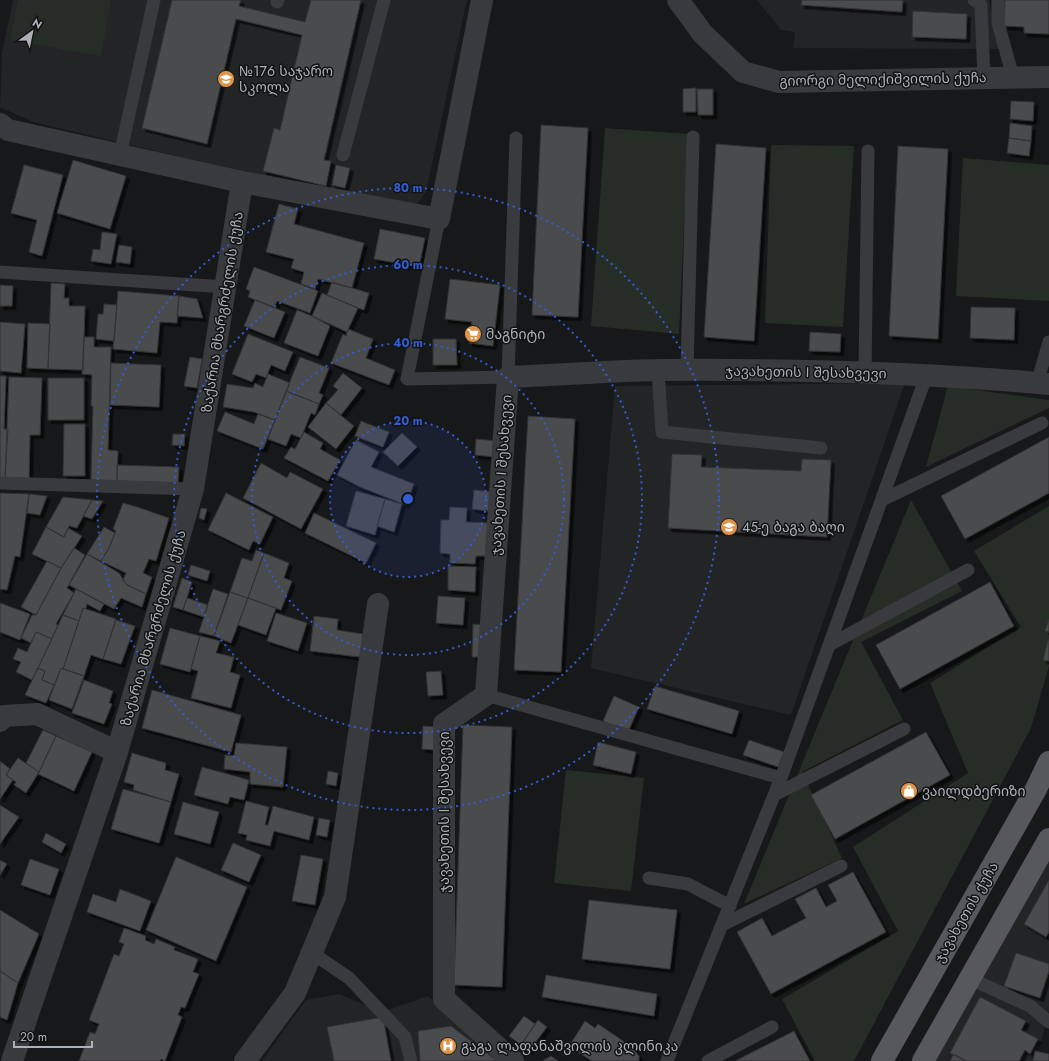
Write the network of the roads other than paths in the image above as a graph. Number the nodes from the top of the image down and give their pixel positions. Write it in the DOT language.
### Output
graph roads {
  1 [pos="154,0"];
  2 [pos="384,0"];
  3 [pos="482,0"];
  4 [pos="678,0"];
  5 [pos="974,0"];
  6 [pos="998,0"];
  7 [pos="1012,77"];
  8 [pos="1049,77"];
  9 [pos="984,78"];
  10 [pos="0,124"];
  11 [pos="694,137"];
  12 [pos="516,138"];
  13 [pos="868,151"];
  14 [pos="120,155"];
  15 [pos="343,155"];
  16 [pos="242,182"];
  17 [pos="439,219"];
  18 [pos="0,272"];
  19 [pos="226,286"];
  20 [pos="1049,342"];
  21 [pos="658,370"];
  22 [pos="687,370"];
  23 [pos="865,372"];
  24 [pos="928,374"];
  25 [pos="508,377"];
  26 [pos="1043,383"];
  27 [pos="1042,423"];
  28 [pos="821,448"];
  29 [pos="0,483"];
  30 [pos="193,489"];
  31 [pos="882,500"];
  32 [pos="968,570"];
  33 [pos="378,604"];
  34 [pos="829,645"];
  35 [pos="486,695"];
  36 [pos="0,721"];
  37 [pos="904,729"];
  38 [pos="117,752"];
  39 [pos="1049,762"];
  40 [pos="781,778"];
  41 [pos="774,795"];
  42 [pos="1049,839"];
  43 [pos="841,866"];
  44 [pos="648,878"];
  45 [pos="730,906"];
  46 [pos="722,925"];
  47 [pos="312,952"];
  48 [pos="969,978"];
  49 [pos="1049,1022"];
  50 [pos="772,1027"];
  51 [pos="12,1061"];
  52 [pos="245,1061"];
  53 [pos="411,1061"];
  54 [pos="513,1061"];
  55 [pos="667,1061"];
  56 [pos="708,1061"];
  57 [pos="882,1061"];
  58 [pos="923,1061"];
  1 -- 14 [label="lane"];
  2 -- 15 [label="lane"];
  3 -- 17 [label="street"];
  4 -- 9 [label="street, გიორგი მელიქიშვილის ქუჩა"];
  5 -- 9 [label="lane"];
  6 -- 7 [label="lane"];
  7 -- 8 [label="street, გიორგი მელიქიშვილის ქუჩა"];
  7 -- 9 [label="street, გიორგი მელიქიშვილის ქუჩა"];
  10 -- 14 [label="street"];
  11 -- 22 [label="lane"];
  12 -- 25 [label="lane"];
  13 -- 23 [label="lane"];
  14 -- 16 [label="street"];
  16 -- 17 [label="street"];
  16 -- 19 [label="street, ზაქარია მხარგრძელის ქუჩა"];
  17 -- 25 [label="lane"];
  18 -- 19 [label="lane"];
  19 -- 30 [label="street, ზაქარია მხარგრძელის ქუჩა"];
  20 -- 26 [label="lane"];
  21 -- 22 [label="street, ჯავახეთის I შესახვევი"];
  21 -- 25 [label="street, ჯავახეთის I შესახვევი"];
  21 -- 28 [label="lane"];
  22 -- 23 [label="street, ჯავახეთის I შესახვევი"];
  23 -- 24 [label="street, ჯავახეთის I შესახვევი"];
  24 -- 26 [label="street, ჯავახეთის I შესახვევი"];
  24 -- 31 [label="lane"];
  25 -- 35 [label="street, ჯავახეთის I შესახვევი"];
  27 -- 31 [label="lane"];
  29 -- 30 [label="lane"];
  30 -- 38 [label="street, ზაქარია მხარგრძელის ქუჩა"];
  31 -- 34 [label="lane"];
  32 -- 34 [label="lane"];
  33 -- 47 [label="street"];
  34 -- 40 [label="lane"];
  35 -- 40 [label="lane"];
  35 -- 54 [label="street, ჯავახეთის I შესახვევი"];
  36 -- 38 [label="street"];
  37 -- 41 [label="lane"];
  38 -- 51 [label="street, ზაქარია მხარგრძელის ქუჩა"];
  39 -- 57 [label="main road, ჯავახეთის ქუჩა"];
  40 -- 41 [label="lane"];
  41 -- 45 [label="lane"];
  42 -- 48 [label="main road"];
  43 -- 46 [label="lane"];
  44 -- 45 [label="lane"];
  45 -- 46 [label="lane"];
  46 -- 55 [label="lane"];
  47 -- 52 [label="street"];
  47 -- 53 [label="lane"];
  48 -- 49 [label="lane"];
  48 -- 58 [label="main road"];
  50 -- 56 [label="lane"];
}
